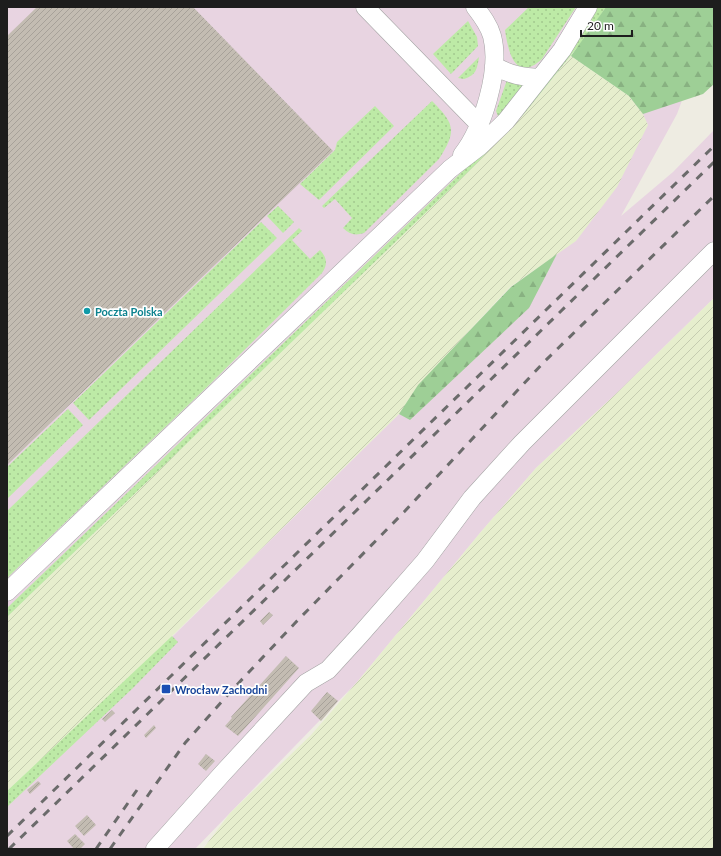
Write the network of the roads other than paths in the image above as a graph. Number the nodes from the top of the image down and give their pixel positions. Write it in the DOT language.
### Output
graph roads {
  1 [pos="365,7"];
  2 [pos="475,7"];
  3 [pos="588,7"];
  4 [pos="494,66"];
  5 [pos="540,78"];
  6 [pos="479,124"];
  7 [pos="450,169"];
  8 [pos="714,251"];
  9 [pos="7,592"];
  10 [pos="155,849"];
  1 -- 6 [label="lane"];
  2 -- 4 [label="lane"];
  3 -- 5 [label="lane"];
  4 -- 5 [label="lane"];
  4 -- 6 [label="lane"];
  5 -- 7 [label="lane"];
  6 -- 7 [label="lane"];
  7 -- 9 [label="lane"];
  8 -- 10 [label="lane"];
}
